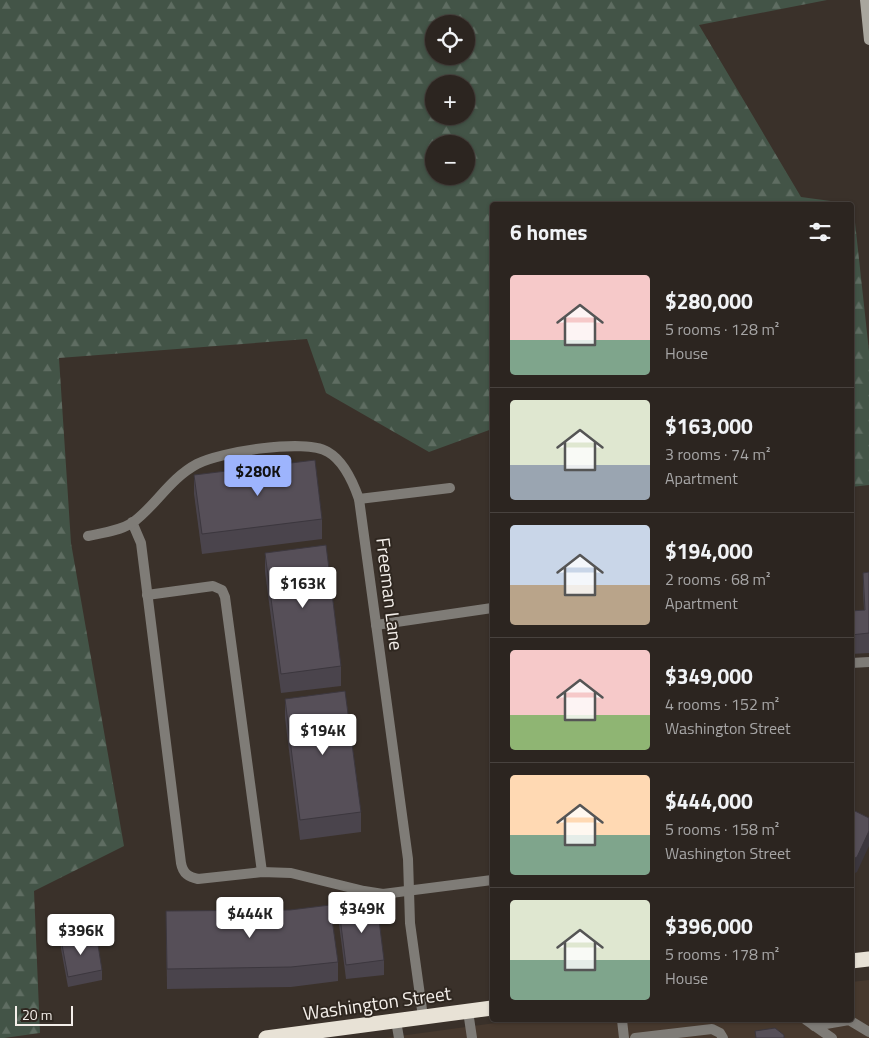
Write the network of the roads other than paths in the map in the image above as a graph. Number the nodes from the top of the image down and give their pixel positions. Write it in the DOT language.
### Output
graph roads {
  1 [pos="865,0"];
  2 [pos="869,40"];
  3 [pos="450,488"];
  4 [pos="359,499"];
  5 [pos="132,522"];
  6 [pos="88,536"];
  7 [pos="147,595"];
  8 [pos="490,608"];
  9 [pos="376,626"];
  10 [pos="869,662"];
  11 [pos="854,663"];
  12 [pos="262,872"];
  13 [pos="490,880"];
  14 [pos="409,891"];
  15 [pos="869,959"];
  16 [pos="854,961"];
  17 [pos="490,1008"];
  18 [pos="468,1011"];
  19 [pos="422,1017"];
  20 [pos="396,1021"];
  21 [pos="622,1022"];
  22 [pos="823,1022"];
  23 [pos="852,1022"];
  24 [pos="810,1023"];
  25 [pos="869,1032"];
  26 [pos="306,1035"];
  27 [pos="266,1038"];
  28 [pos="399,1038"];
  29 [pos="472,1038"];
  30 [pos="624,1038"];
  31 [pos="635,1038"];
  32 [pos="722,1038"];
  33 [pos="832,1038"];
  1 -- 2 [label="street"];
  3 -- 4 [label="lane"];
  4 -- 5 [label="lane, Freeman Lane"];
  4 -- 9 [label="lane, Freeman Lane"];
  5 -- 6 [label="lane, Freeman Lane"];
  5 -- 7 [label="lane"];
  7 -- 12 [label="lane"];
  7 -- 12 [label="lane"];
  8 -- 9 [label="lane"];
  9 -- 14 [label="lane, Freeman Lane"];
  10 -- 11 [label="lane"];
  12 -- 14 [label="lane"];
  13 -- 14 [label="lane"];
  14 -- 19 [label="lane, Freeman Lane"];
  15 -- 16 [label="highway"];
  17 -- 18 [label="highway, Washington Street"];
  18 -- 19 [label="highway, Washington Street"];
  18 -- 29 [label="lane"];
  19 -- 20 [label="highway, Washington Street"];
  20 -- 26 [label="highway, Washington Street"];
  20 -- 28 [label="lane"];
  21 -- 30 [label="lane"];
  22 -- 24 [label="lane"];
  23 -- 25 [label="lane"];
  24 -- 33 [label="lane"];
  26 -- 27 [label="highway, Washington Street"];
  31 -- 32 [label="lane"];
}
